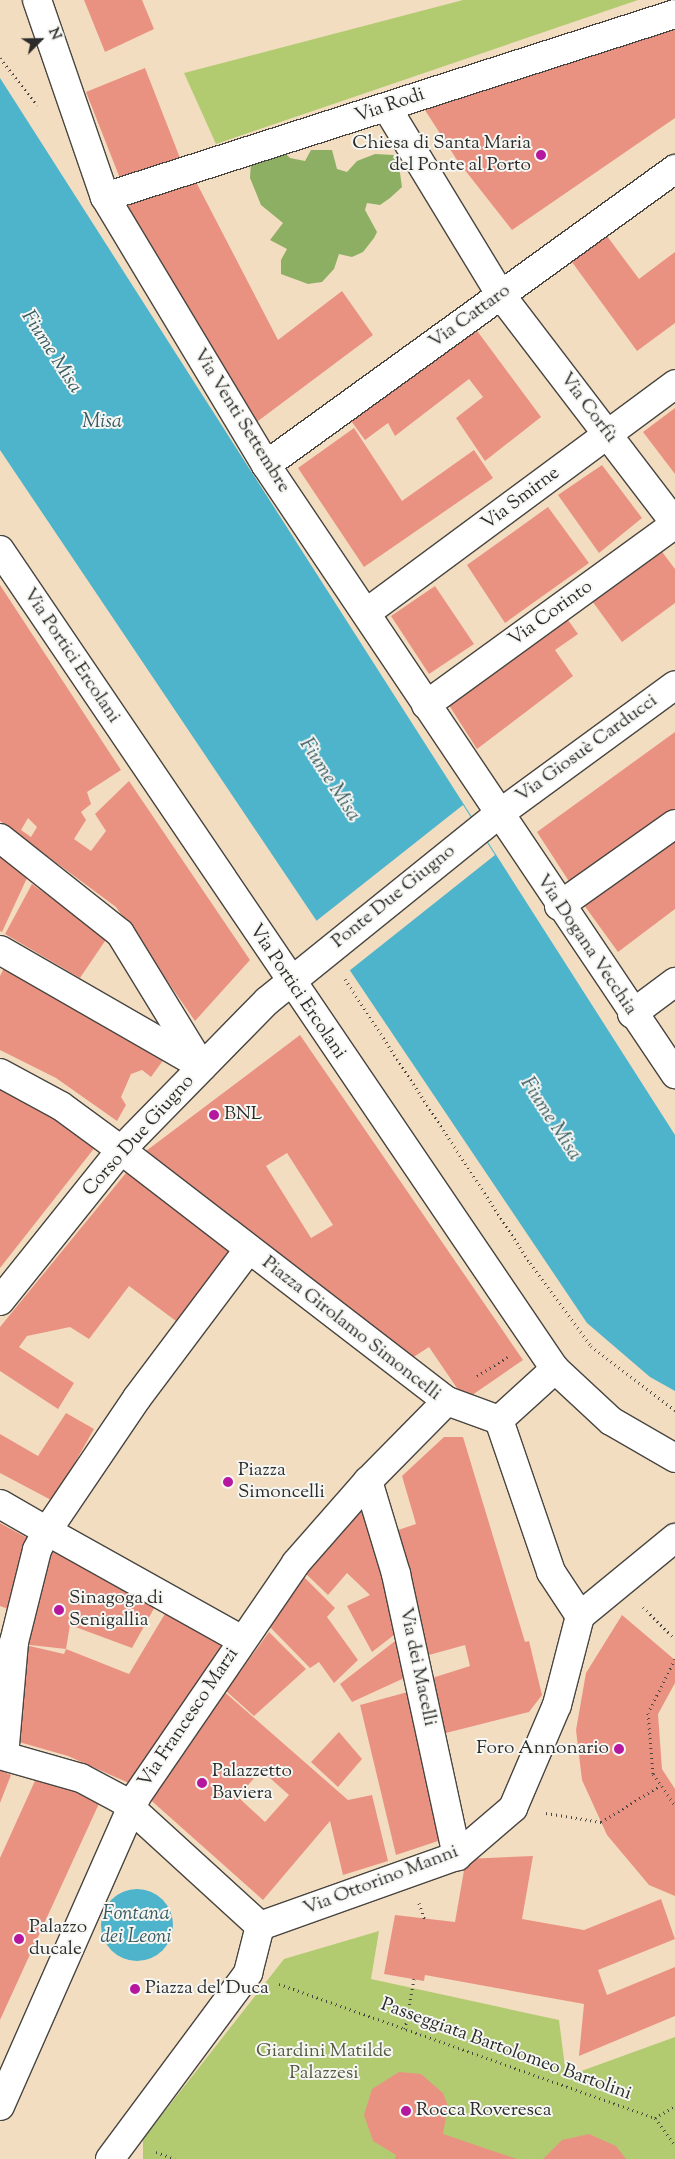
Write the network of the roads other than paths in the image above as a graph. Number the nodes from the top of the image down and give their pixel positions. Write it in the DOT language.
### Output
graph roads {
  1 [pos="37,0"];
  2 [pos="675,14"];
  3 [pos="387,108"];
  4 [pos="674,171"];
  5 [pos="105,197"];
  6 [pos="500,294"];
  7 [pos="675,384"];
  8 [pos="608,434"];
  9 [pos="266,465"];
  10 [pos="675,523"];
  11 [pos="0,550"];
  12 [pos="366,613"];
  13 [pos="675,685"];
  14 [pos="426,705"];
  15 [pos="489,822"];
  16 [pos="675,824"];
  17 [pos="0,838"];
  18 [pos="559,906"];
  19 [pos="1,952"];
  20 [pos="290,980"];
  21 [pos="675,982"];
  22 [pos="632,1014"];
  23 [pos="202,1067"];
  24 [pos="0,1073"];
  25 [pos="675,1074"];
  26 [pos="121,1150"];
  27 [pos="249,1249"];
  28 [pos="0,1301"];
  29 [pos="555,1369"];
  30 [pos="446,1401"];
  31 [pos="499,1420"];
  32 [pos="675,1458"];
  33 [pos="368,1481"];
  34 [pos="0,1504"];
  35 [pos="47,1531"];
  36 [pos="675,1538"];
  37 [pos="580,1616"];
  38 [pos="242,1640"];
  39 [pos="2,1756"];
  40 [pos="130,1801"];
  41 [pos="458,1856"];
  42 [pos="266,1923"];
  43 [pos="0,2106"];
  44 [pos="122,2148"];
  1 -- 5 [label="street, Via Venti Settembre"];
  2 -- 3 [label="street, Via Rodi"];
  3 -- 5 [label="street, Via Rodi"];
  3 -- 6 [label="street, Via Corfù"];
  4 -- 6 [label="street, Via Cattaro"];
  5 -- 9 [label="street, Via Venti Settembre"];
  6 -- 8 [label="street, Via Corfù"];
  6 -- 9 [label="street, Via Cattaro"];
  7 -- 8 [label="street, Via Smirne"];
  8 -- 10 [label="street, Via Corfù"];
  8 -- 12 [label="street, Via Smirne"];
  9 -- 12 [label="street, Via Venti Settembre"];
  10 -- 14 [label="street, Via Corinto"];
  11 -- 20 [label="street, Via Portici Ercolani"];
  12 -- 14 [label="street, Via Venti Settembre"];
  13 -- 15 [label="street, Via Giosuè Carducci"];
  14 -- 15 [label="street, Via Venti Settembre"];
  15 -- 18 [label="street, Via Dogana Vecchia"];
  15 -- 20 [label="street, Ponte Due Giugno"];
  16 -- 18 [label="street"];
  17 -- 23 [label="street"];
  18 -- 22 [label="street, Via Dogana Vecchia"];
  19 -- 23 [label="street"];
  20 -- 23 [label="street, Corso Due Giugno"];
  20 -- 29 [label="street, Via Portici Ercolani"];
  21 -- 22 [label="street"];
  22 -- 25 [label="street, Via Dogana Vecchia"];
  23 -- 26 [label="street, Corso Due Giugno"];
  24 -- 26 [label="street"];
  26 -- 27 [label="street"];
  26 -- 28 [label="street, Corso Due Giugno"];
  27 -- 30 [label="street, Piazza Girolamo Simoncelli"];
  27 -- 35 [label="street, Piazza Girolamo Simoncelli"];
  29 -- 31 [label="street"];
  29 -- 32 [label="street, Via Portici Ercolani"];
  30 -- 31 [label="street"];
  30 -- 33 [label="street, Piazza Girolamo Simoncelli"];
  31 -- 37 [label="street"];
  33 -- 38 [label="street, Piazza Girolamo Simoncelli"];
  33 -- 41 [label="street, Via dei Macelli"];
  34 -- 35 [label="street"];
  35 -- 38 [label="street"];
  35 -- 39 [label="street, Piazza Girolamo Simoncelli"];
  36 -- 37 [label="street"];
  37 -- 41 [label="street, Via Ottorino Manni"];
  38 -- 40 [label="street, Via Francesco Marzi"];
  39 -- 40 [label="street"];
  40 -- 42 [label="street"];
  40 -- 43 [label="street"];
  41 -- 42 [label="street, Via Ottorino Manni"];
  42 -- 44 [label="street"];
}
